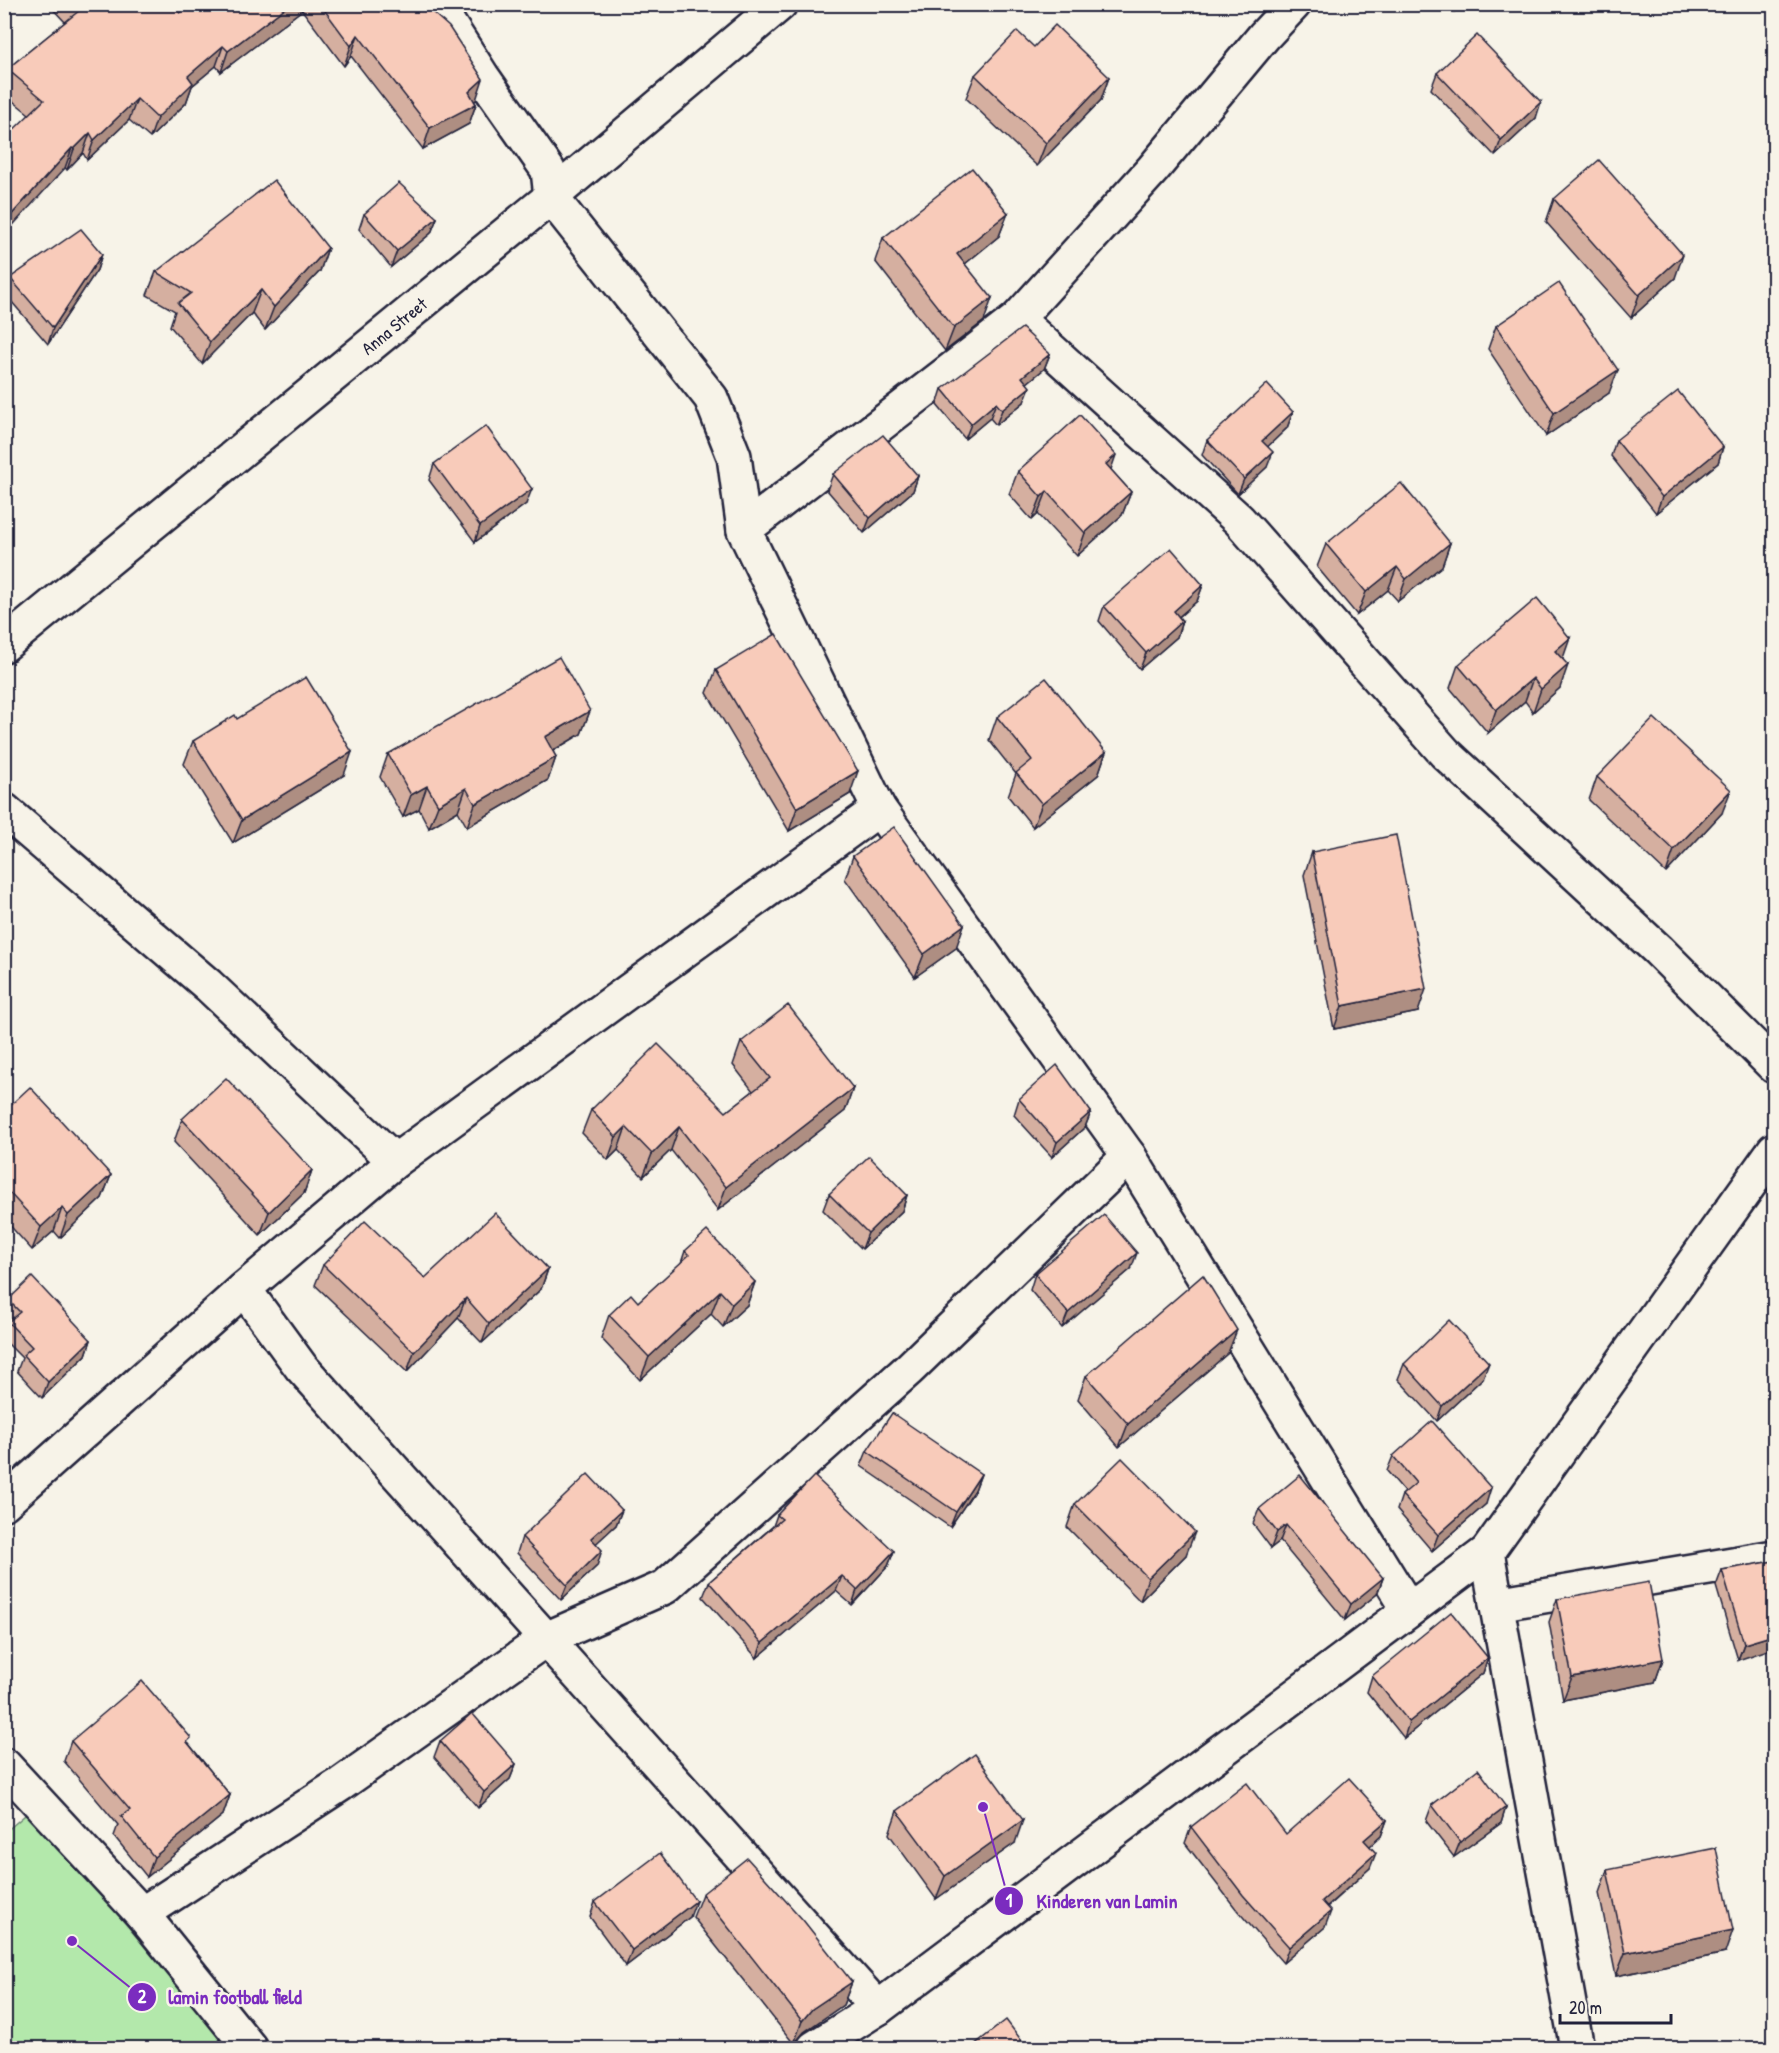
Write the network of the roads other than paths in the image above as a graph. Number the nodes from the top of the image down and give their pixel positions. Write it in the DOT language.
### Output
graph roads {
  1 [pos="436,4"];
  2 [pos="780,4"];
  3 [pos="1294,4"];
  4 [pos="551,197"];
  5 [pos="1017,319"];
  6 [pos="744,530"];
  7 [pos="4,645"];
  8 [pos="879,809"];
  9 [pos="4,810"];
  10 [pos="1774,1066"];
  11 [pos="1774,1150"];
  12 [pos="1129,1156"];
  13 [pos="395,1161"];
  14 [pos="244,1289"];
  15 [pos="4,1503"];
  16 [pos="1487,1552"];
  17 [pos="1774,1557"];
  18 [pos="1496,1604"];
  19 [pos="1409,1610"];
  20 [pos="546,1639"];
  21 [pos="4,1765"];
  22 [pos="142,1914"];
  23 [pos="878,2008"];
  24 [pos="250,2049"];
  25 [pos="814,2049"];
  26 [pos="1577,2049"];
  1 -- 4 [label="street"];
  2 -- 4 [label="street, Anna Street"];
  3 -- 5 [label="street"];
  4 -- 6 [label="street"];
  4 -- 7 [label="street, Anna Street"];
  5 -- 6 [label="street"];
  5 -- 10 [label="street"];
  6 -- 8 [label="street"];
  8 -- 12 [label="street"];
  8 -- 13 [label="street"];
  9 -- 13 [label="street"];
  11 -- 16 [label="street"];
  12 -- 19 [label="street"];
  12 -- 20 [label="street"];
  13 -- 14 [label="street"];
  14 -- 15 [label="street"];
  14 -- 20 [label="street"];
  16 -- 18 [label="street"];
  16 -- 19 [label="street"];
  17 -- 18 [label="street"];
  18 -- 26 [label="street"];
  19 -- 23 [label="street"];
  20 -- 22 [label="street"];
  20 -- 23 [label="street"];
  21 -- 22 [label="street"];
  22 -- 24 [label="street"];
  23 -- 25 [label="street"];
}
